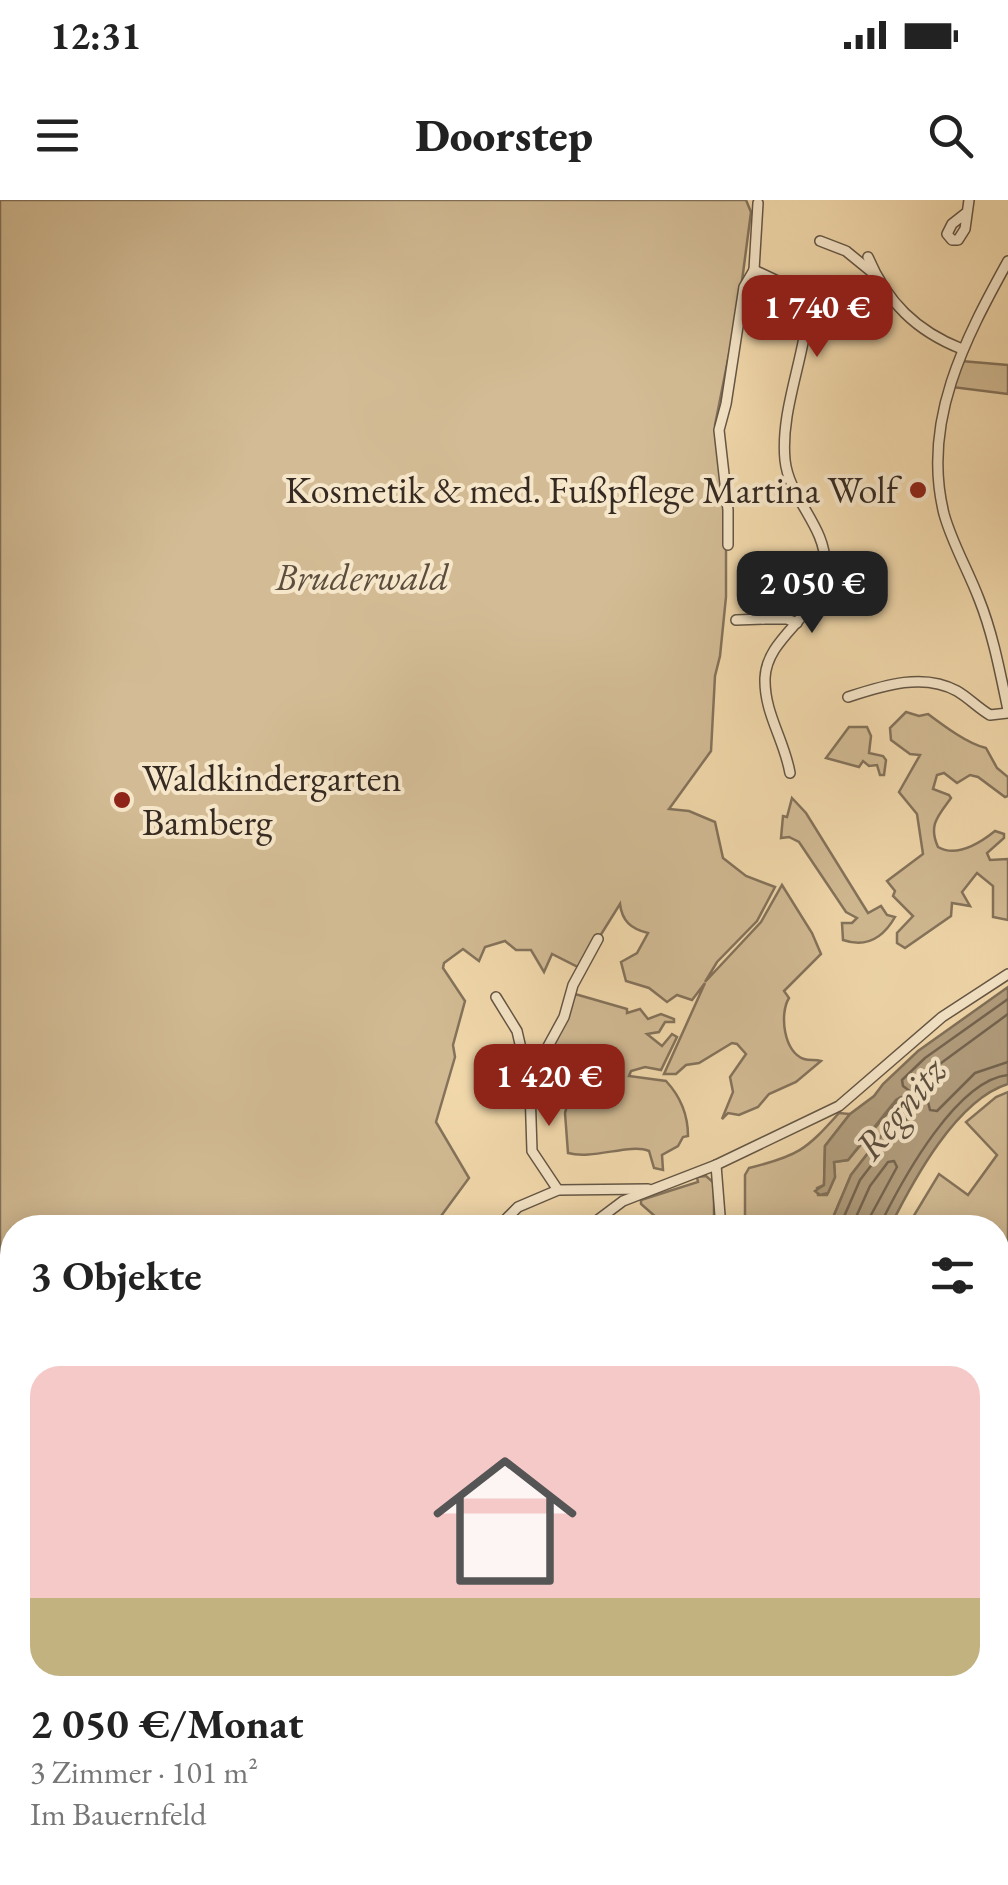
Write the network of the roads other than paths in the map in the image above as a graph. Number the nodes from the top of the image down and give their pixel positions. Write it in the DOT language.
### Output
graph roads {
  1 [pos="969,200"];
  2 [pos="757,201"];
  3 [pos="966,213"];
  4 [pos="820,241"];
  5 [pos="868,257"];
  6 [pos="1008,261"];
  7 [pos="754,270"];
  8 [pos="876,276"];
  9 [pos="962,349"];
  10 [pos="728,546"];
  11 [pos="764,561"];
  12 [pos="763,619"];
  13 [pos="736,620"];
  14 [pos="798,623"];
  15 [pos="848,696"];
  16 [pos="1008,711"];
  17 [pos="790,772"];
  18 [pos="598,940"];
  19 [pos="1008,974"];
  20 [pos="496,996"];
  21 [pos="532,1078"];
  22 [pos="716,1166"];
  23 [pos="558,1190"];
  24 [pos="651,1190"];
  25 [pos="511,1215"];
  26 [pos="604,1215"];
  27 [pos="720,1215"];
  1 -- 3 [label="street"];
  2 -- 7 [label="street"];
  4 -- 8 [label="street"];
  5 -- 8 [label="street"];
  6 -- 9 [label="street"];
  7 -- 10 [label="street"];
  7 -- 14 [label="street"];
  8 -- 9 [label="street"];
  9 -- 16 [label="street"];
  11 -- 12 [label="street"];
  12 -- 13 [label="street"];
  12 -- 14 [label="street"];
  14 -- 17 [label="street"];
  15 -- 16 [label="street"];
  18 -- 21 [label="street"];
  19 -- 22 [label="street"];
  20 -- 21 [label="street"];
  21 -- 23 [label="street"];
  22 -- 24 [label="street"];
  22 -- 27 [label="street"];
  23 -- 24 [label="street"];
  23 -- 25 [label="street"];
  24 -- 26 [label="street"];
}
